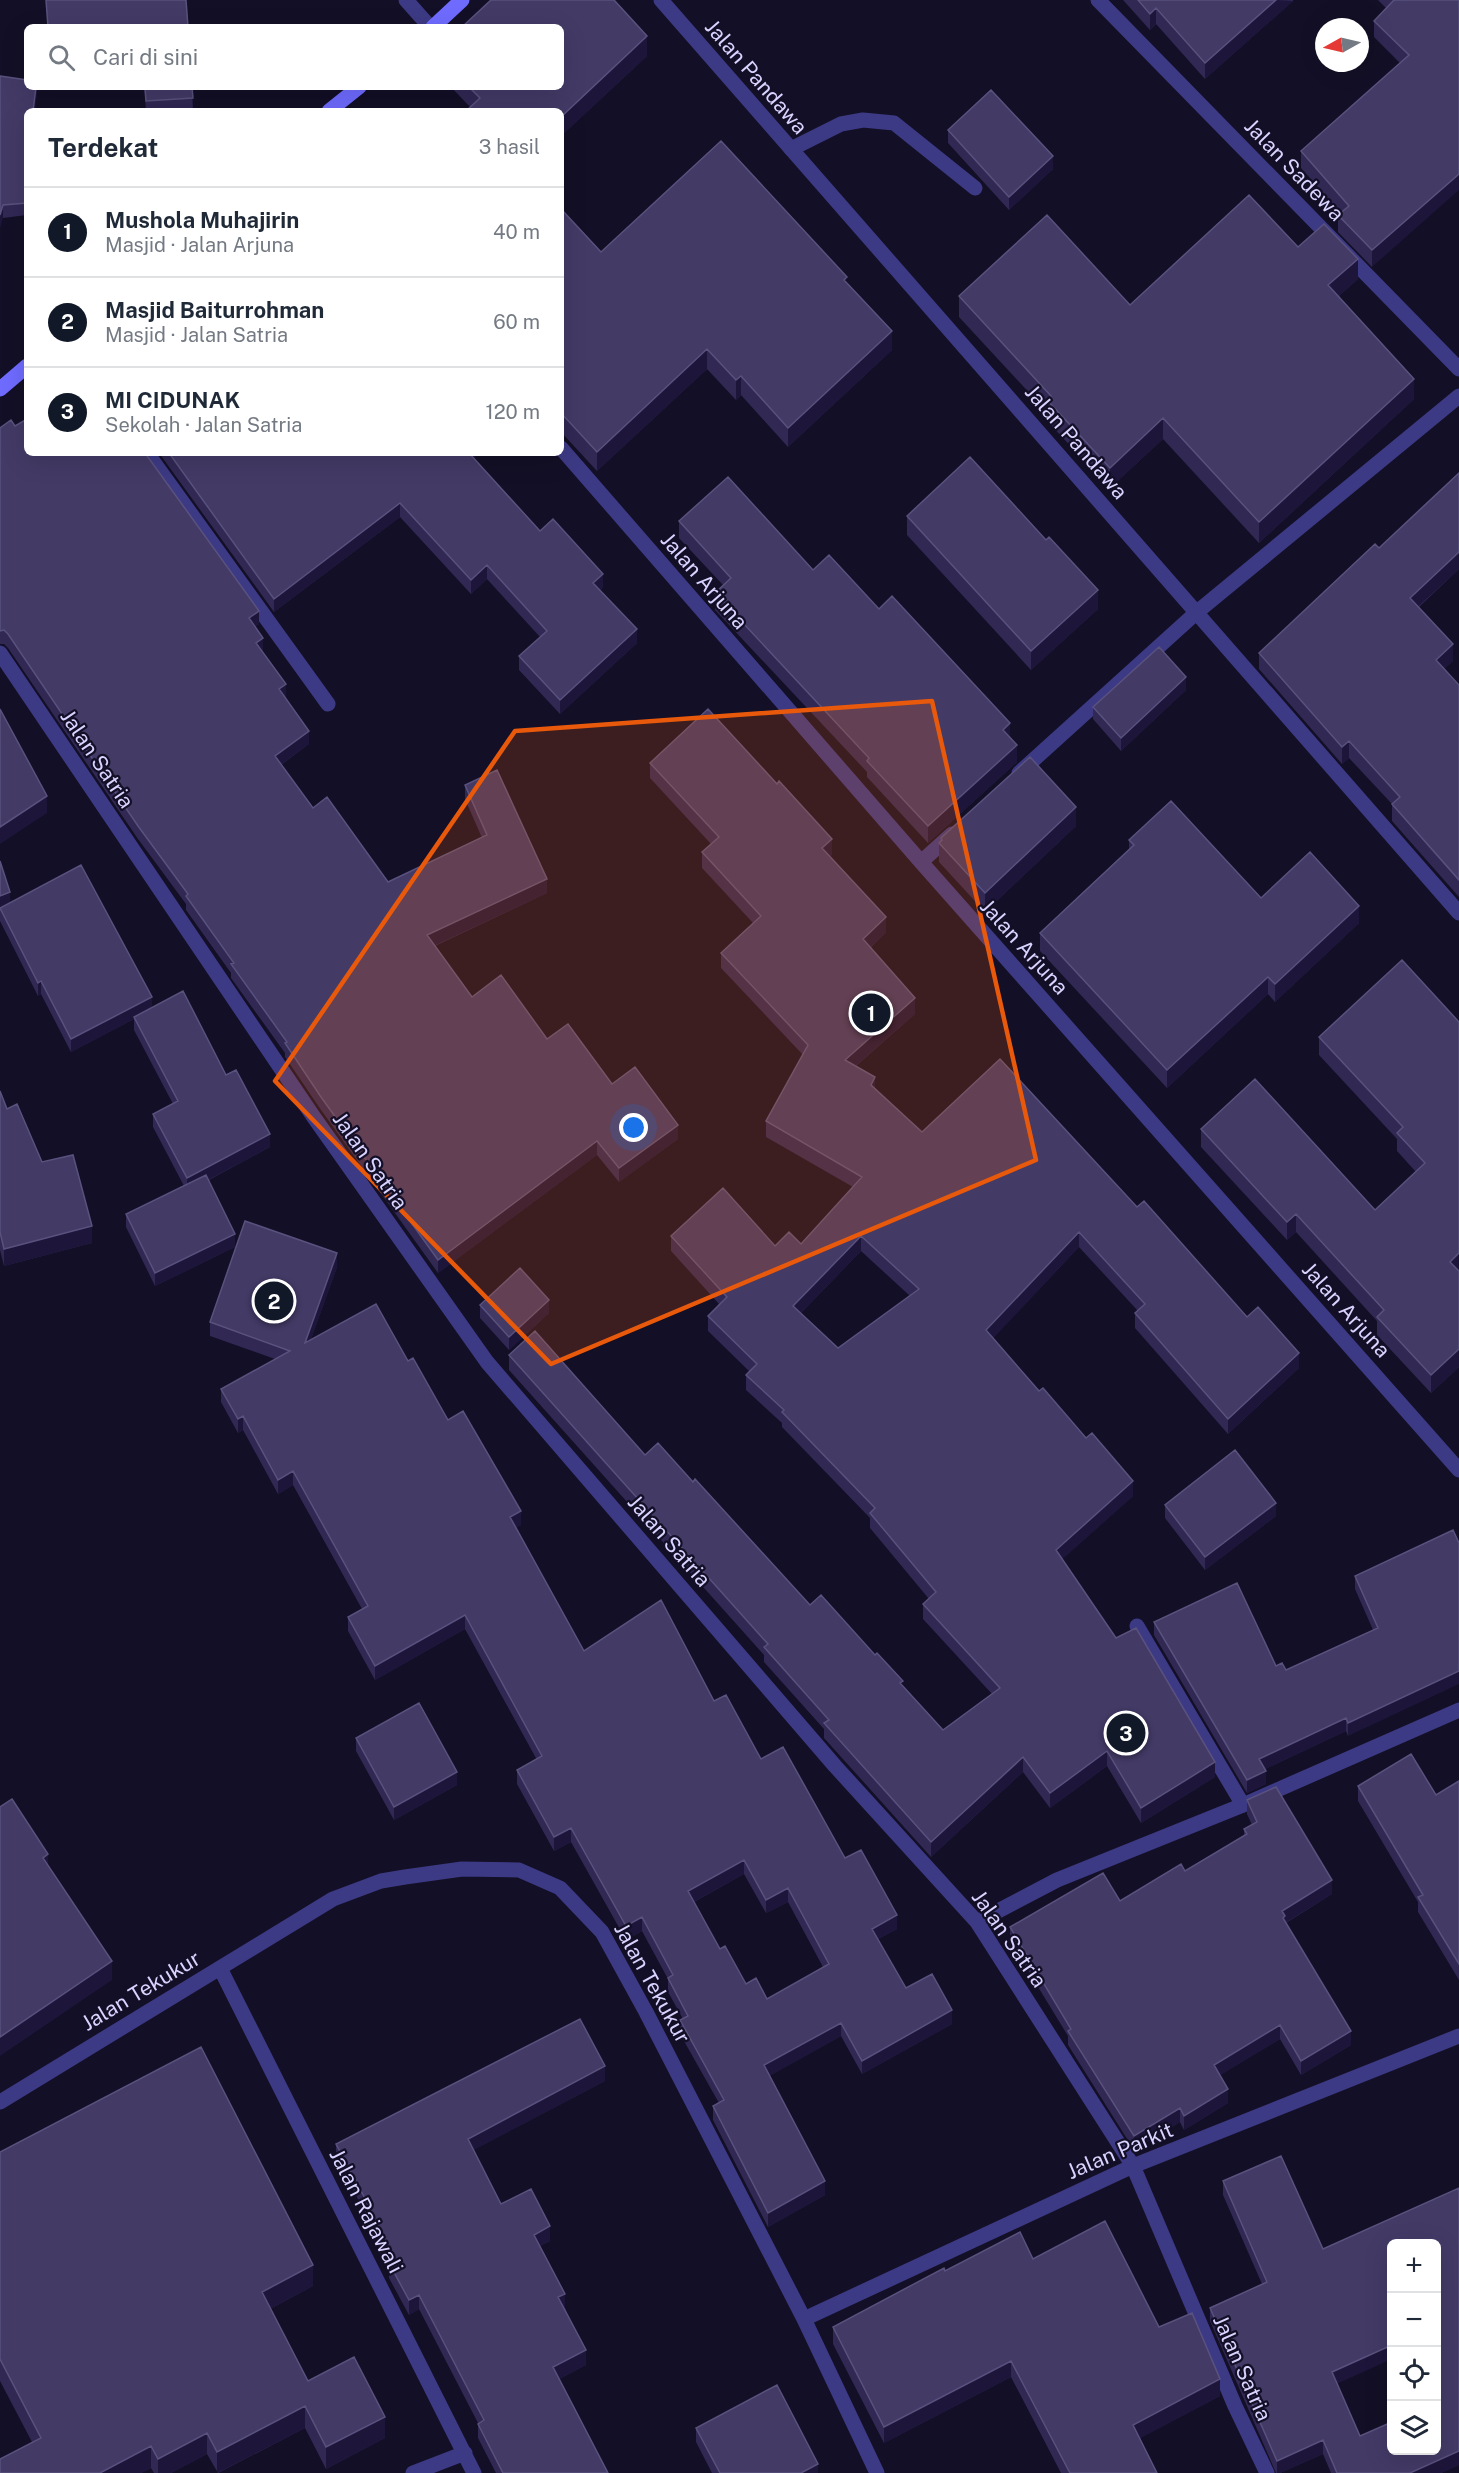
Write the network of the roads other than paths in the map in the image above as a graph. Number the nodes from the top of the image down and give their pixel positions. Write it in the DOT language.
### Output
graph roads {
  1 [pos="406,0"];
  2 [pos="462,0"];
  3 [pos="661,0"];
  4 [pos="1098,0"];
  5 [pos="428,24"];
  6 [pos="434,24"];
  7 [pos="355,90"];
  8 [pos="333,108"];
  9 [pos="791,149"];
  10 [pos="975,188"];
  11 [pos="24,369"];
  12 [pos="1459,369"];
  13 [pos="0,389"];
  14 [pos="1459,396"];
  15 [pos="564,451"];
  16 [pos="149,456"];
  17 [pos="1197,612"];
  18 [pos="0,653"];
  19 [pos="328,704"];
  20 [pos="1010,781"];
  21 [pos="965,821"];
  22 [pos="921,862"];
  23 [pos="1459,913"];
  24 [pos="1456,1459"];
  25 [pos="1137,1626"];
  26 [pos="1459,1710"];
  27 [pos="1243,1805"];
  28 [pos="977,1922"];
  29 [pos="220,1968"];
  30 [pos="1458,2038"];
  31 [pos="0,2102"];
  32 [pos="1133,2166"];
  33 [pos="804,2319"];
  34 [pos="465,2453"];
  35 [pos="414,2473"];
  36 [pos="474,2473"];
  37 [pos="877,2473"];
  38 [pos="1267,2473"];
  1 -- 5 [label="street"];
  2 -- 6 [label="street"];
  3 -- 9 [label="street, Jalan Pandawa"];
  4 -- 12 [label="street, Jalan Sadewa"];
  7 -- 8 [label="street"];
  9 -- 10 [label="street"];
  9 -- 17 [label="street, Jalan Pandawa"];
  11 -- 13 [label="street"];
  14 -- 17 [label="street"];
  15 -- 22 [label="street, Jalan Arjuna"];
  16 -- 19 [label="street"];
  17 -- 20 [label="street"];
  17 -- 23 [label="street, Jalan Pandawa"];
  18 -- 28 [label="street, Jalan Satria"];
  21 -- 22 [label="street"];
  22 -- 24 [label="street, Jalan Arjuna"];
  25 -- 27 [label="street"];
  26 -- 27 [label="street"];
  27 -- 28 [label="street"];
  28 -- 32 [label="street, Jalan Satria"];
  29 -- 31 [label="street, Jalan Tekukur"];
  29 -- 33 [label="street, Jalan Tekukur"];
  29 -- 34 [label="street, Jalan Rajawali"];
  30 -- 32 [label="street, Jalan Parkit"];
  32 -- 33 [label="street, Jalan Parkit"];
  32 -- 38 [label="street, Jalan Satria"];
  33 -- 37 [label="street, Jalan Tekukur"];
  34 -- 35 [label="street"];
  34 -- 36 [label="street, Jalan Rajawali"];
}
